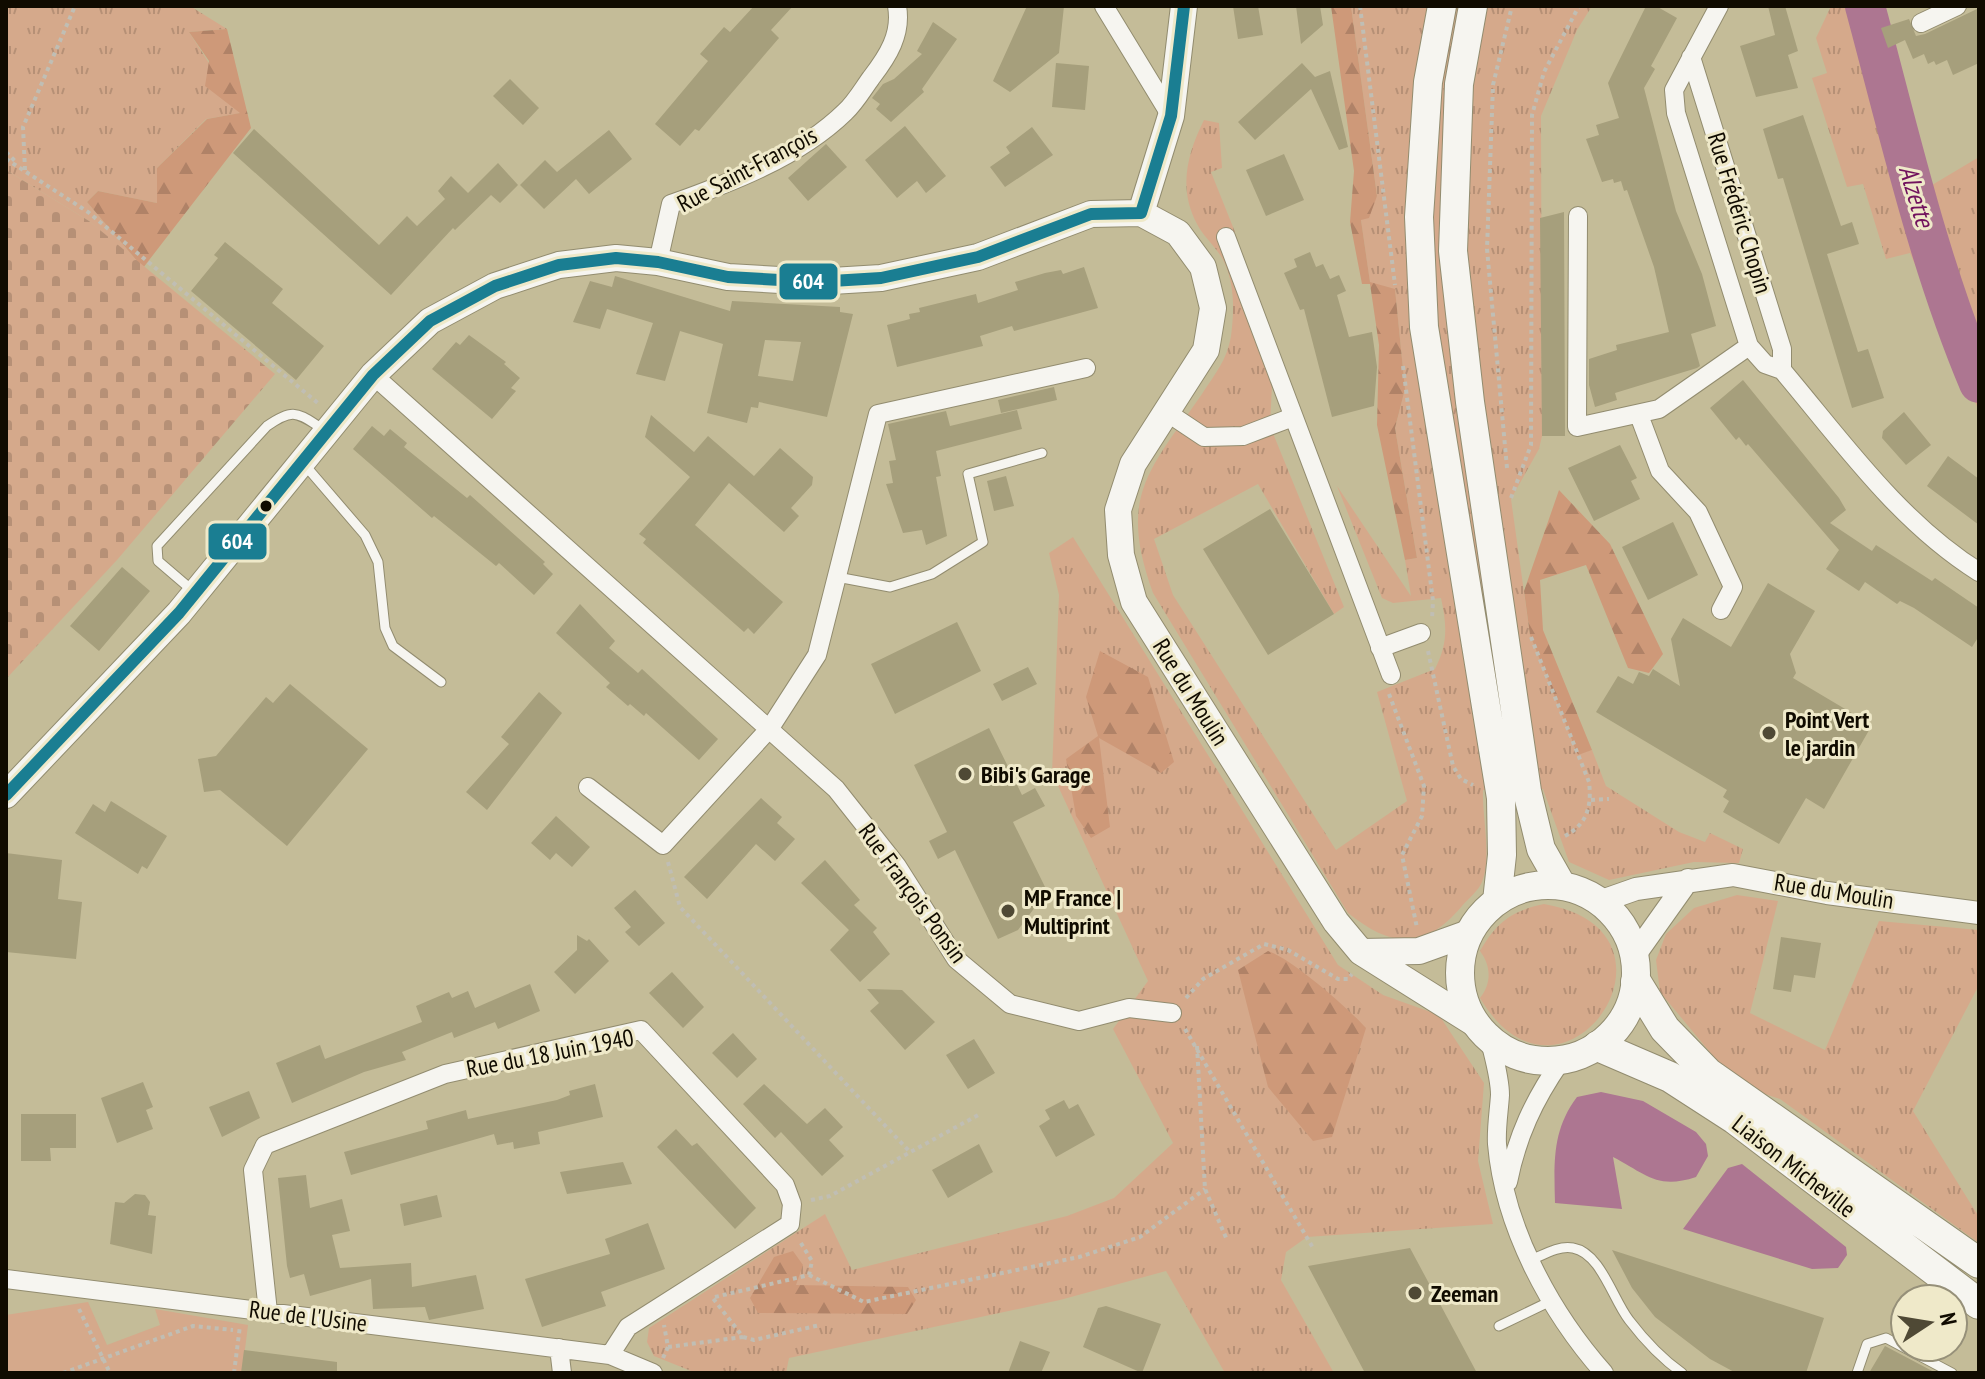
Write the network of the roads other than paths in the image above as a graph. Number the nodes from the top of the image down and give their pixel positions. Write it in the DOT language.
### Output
graph roads {
  1 [pos="897,6"];
  2 [pos="1104,6"];
  3 [pos="1184,6"];
  4 [pos="1442,6"];
  5 [pos="1473,6"];
  6 [pos="1719,6"];
  7 [pos="1957,6"];
  8 [pos="1921,23"];
  9 [pos="1691,57"];
  10 [pos="1171,116"];
  11 [pos="1141,213"];
  12 [pos="1578,216"];
  13 [pos="1226,237"];
  14 [pos="658,262"];
  15 [pos="1749,346"];
  16 [pos="1086,368"];
  17 [pos="1782,370"];
  18 [pos="373,375"];
  19 [pos="1168,413"];
  20 [pos="1639,415"];
  21 [pos="1293,417"];
  22 [pos="331,425"];
  23 [pos="1042,453"];
  24 [pos="301,462"];
  25 [pos="1979,572"];
  26 [pos="837,577"];
  27 [pos="195,593"];
  28 [pos="1721,610"];
  29 [pos="1421,633"];
  30 [pos="1380,648"];
  31 [pos="1391,675"];
  32 [pos="441,682"];
  33 [pos="770,728"];
  34 [pos="588,787"];
  35 [pos="6,795"];
  36 [pos="1688,880"];
  37 [pos="1562,886"];
  38 [pos="1497,901"];
  39 [pos="1599,902"];
  40 [pos="1979,913"];
  41 [pos="1469,933"];
  42 [pos="1363,965"];
  43 [pos="1635,969"];
  44 [pos="1172,1013"];
  45 [pos="1482,1032"];
  46 [pos="1598,1046"];
  47 [pos="1561,1061"];
  48 [pos="1506,1193"];
  49 [pos="1531,1260"];
  50 [pos="1979,1263"];
  51 [pos="6,1279"];
  52 [pos="1553,1300"];
  53 [pos="1979,1304"];
  54 [pos="268,1312"];
  55 [pos="1499,1326"];
  56 [pos="559,1348"];
  57 [pos="610,1355"];
  58 [pos="658,1366"];
  59 [pos="1600,1370"];
  60 [pos="562,1373"];
  61 [pos="1682,1373"];
  62 [pos="1857,1373"];
  63 [pos="1952,1373"];
  1 -- 14 [label="street, Rue Saint-François"];
  2 -- 10 [label="street"];
  3 -- 10 [label="main road"];
  4 -- 38 [label="main road"];
  5 -- 37 [label="main road"];
  6 -- 9 [label="street, Rue Frédéric Chopin"];
  7 -- 8 [label="street"];
  9 -- 15 [label="street, Rue Frédéric Chopin"];
  9 -- 17 [label="street, Rue Frédéric Chopin"];
  10 -- 11 [label="main road"];
  11 -- 14 [label="main road"];
  11 -- 19 [label="main road, Rue du Moulin"];
  12 -- 20 [label="street"];
  13 -- 21 [label="street"];
  14 -- 18 [label="main road"];
  15 -- 17 [label="street"];
  15 -- 20 [label="street"];
  16 -- 26 [label="street"];
  17 -- 25 [label="street"];
  18 -- 22 [label="main road"];
  18 -- 33 [label="street, Rue François Ponsin"];
  19 -- 21 [label="street"];
  19 -- 42 [label="main road, Rue du Moulin"];
  20 -- 28 [label="street"];
  21 -- 30 [label="street"];
  22 -- 24 [label="main road"];
  22 -- 27 [label="lane"];
  23 -- 26 [label="lane"];
  24 -- 27 [label="main road"];
  24 -- 32 [label="lane"];
  26 -- 33 [label="street"];
  27 -- 35 [label="main road"];
  29 -- 30 [label="street"];
  30 -- 31 [label="street"];
  33 -- 34 [label="street"];
  33 -- 44 [label="street, Rue François Ponsin"];
  36 -- 39 [label="street, Rue du Moulin"];
  36 -- 40 [label="street, Rue du Moulin"];
  36 -- 43 [label="street"];
  37 -- 38 [label="main road"];
  37 -- 39 [label="main road"];
  38 -- 41 [label="main road"];
  39 -- 43 [label="main road"];
  41 -- 42 [label="main road"];
  41 -- 45 [label="main road"];
  42 -- 45 [label="main road, Rue du Moulin"];
  43 -- 46 [label="main road"];
  43 -- 50 [label="highway, Liaison Micheville"];
  45 -- 47 [label="main road"];
  45 -- 48 [label="street"];
  46 -- 47 [label="main road"];
  46 -- 53 [label="highway, Liaison Micheville"];
  47 -- 48 [label="street"];
  48 -- 49 [label="street"];
  49 -- 52 [label="street"];
  49 -- 61 [label="lane"];
  51 -- 54 [label="street, Rue de l'Usine"];
  52 -- 55 [label="lane"];
  52 -- 59 [label="street"];
  54 -- 56 [label="street, Rue de l'Usine"];
  54 -- 57 [label="street, Rue du 18 Juin 1940"];
  56 -- 57 [label="street, Rue de l'Usine"];
  56 -- 60 [label="street"];
  57 -- 58 [label="street, Rue de l'Usine"];
  62 -- 63 [label="lane"];
}
